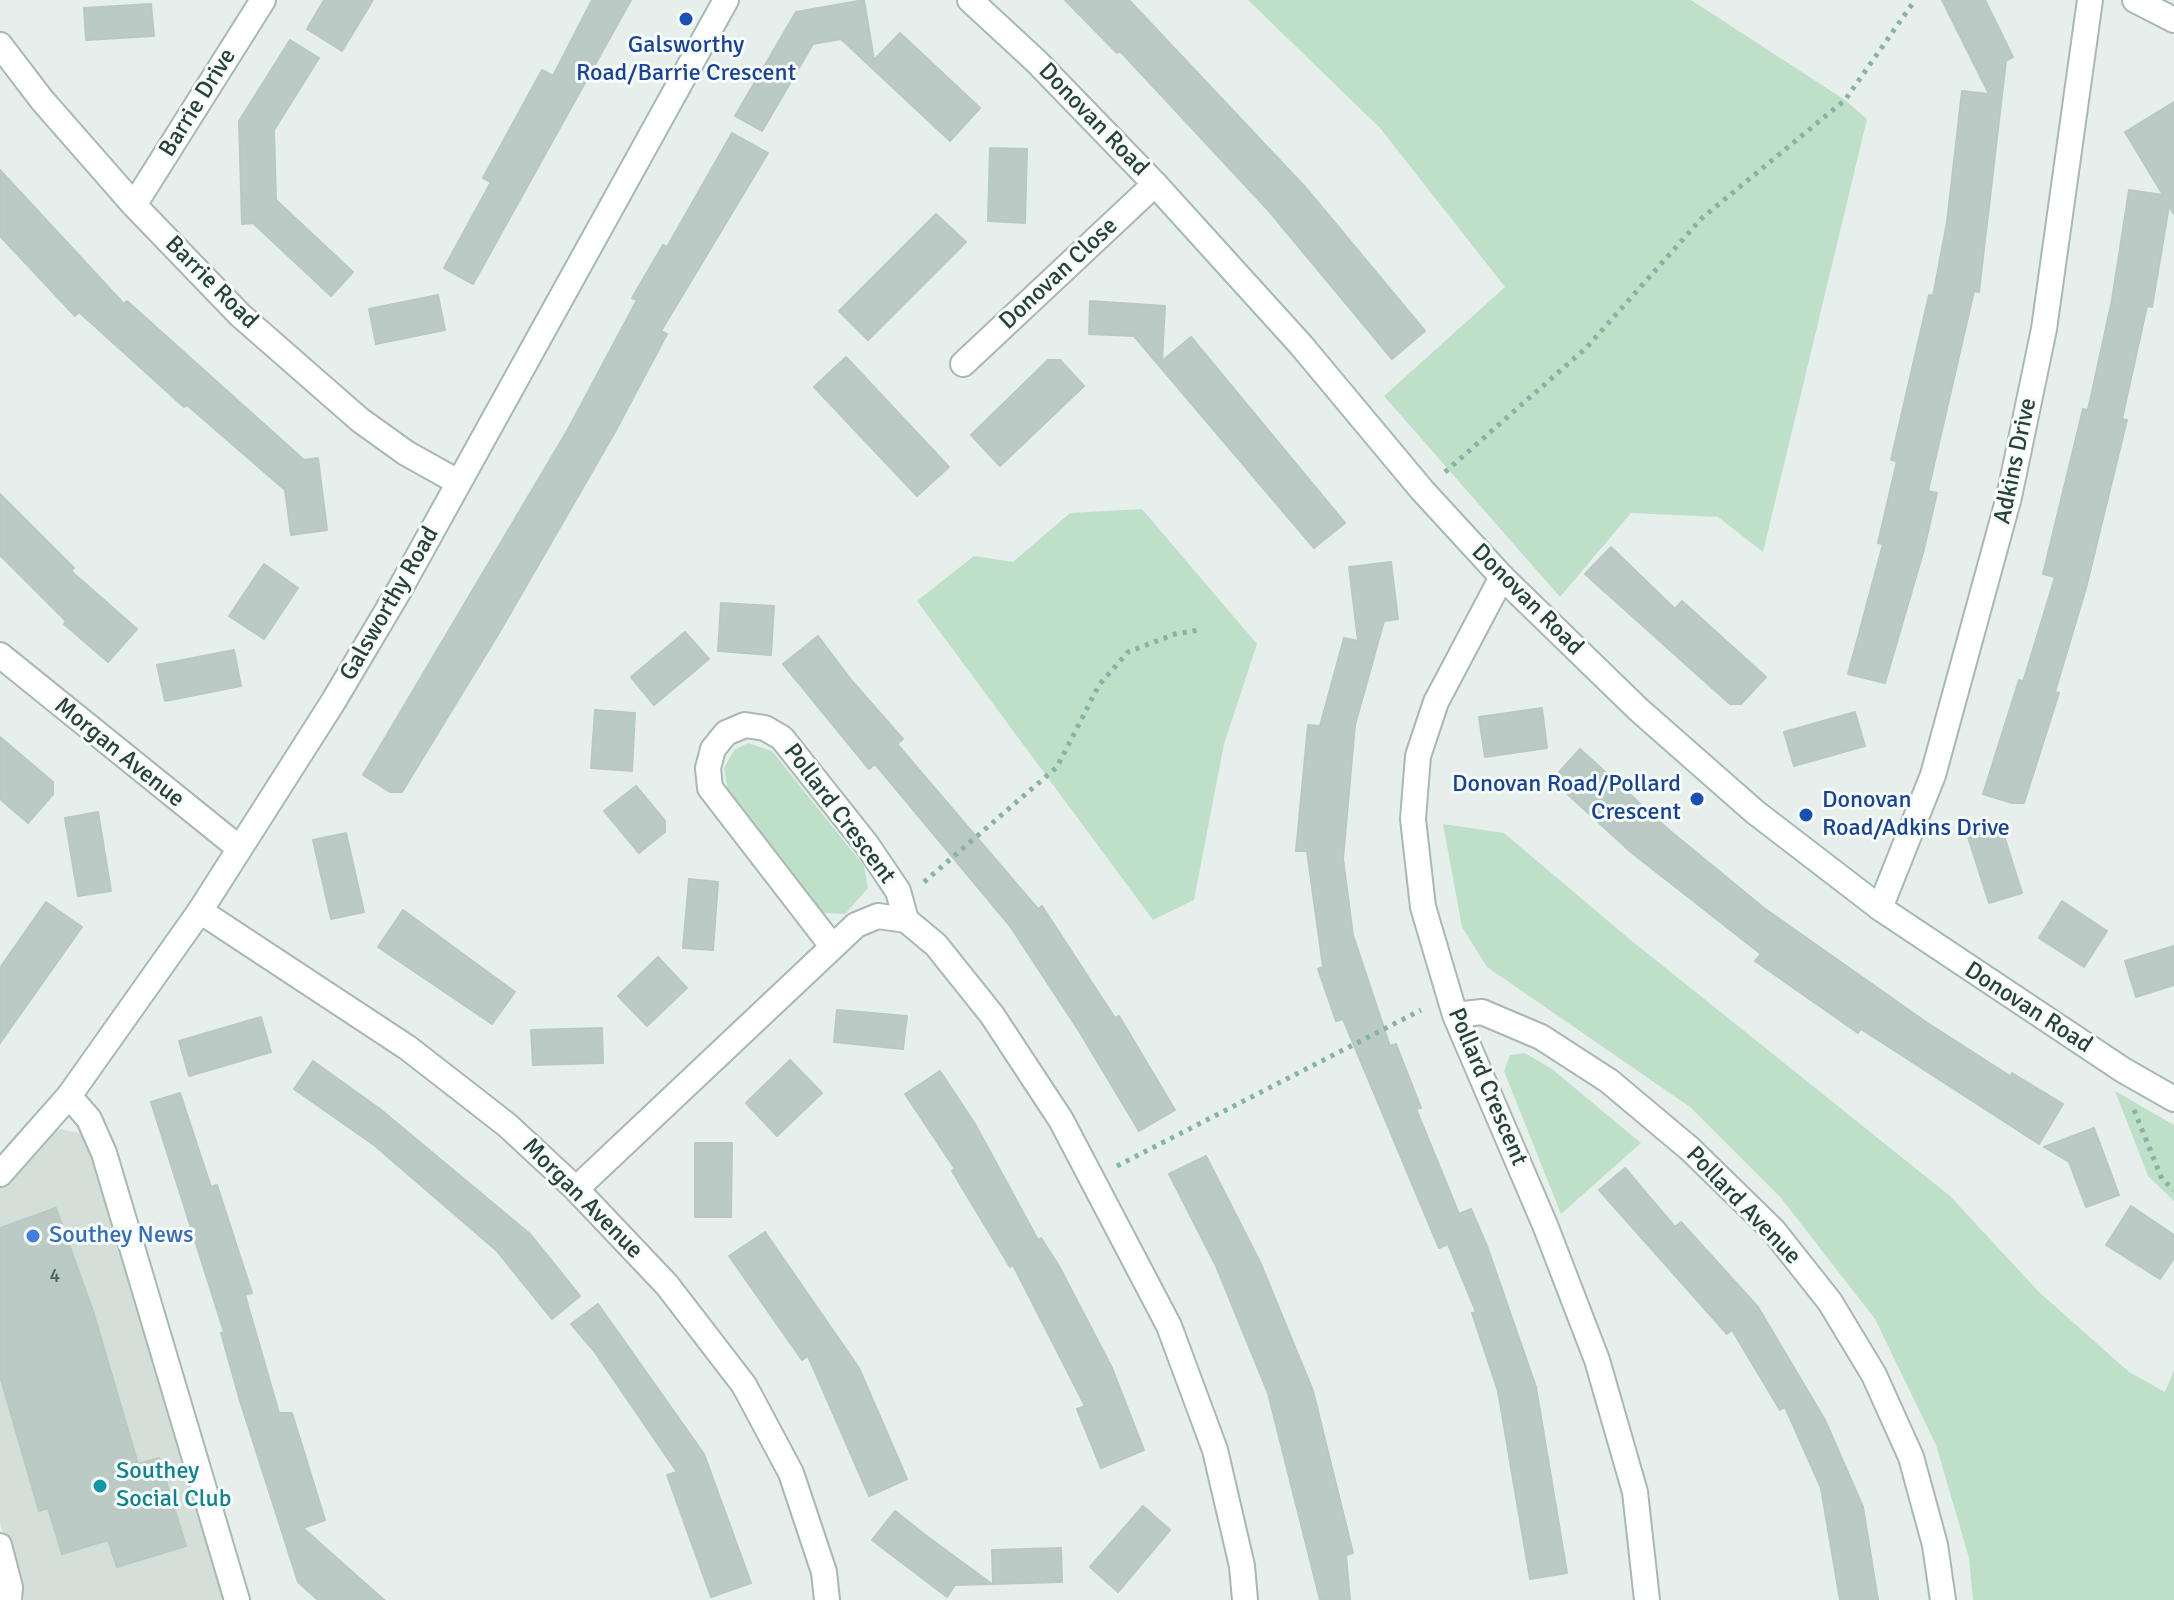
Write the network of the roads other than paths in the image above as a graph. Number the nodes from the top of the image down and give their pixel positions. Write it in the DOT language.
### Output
graph roads {
  1 [pos="263,0"];
  2 [pos="726,0"];
  3 [pos="970,0"];
  4 [pos="2090,0"];
  5 [pos="2135,0"];
  6 [pos="2174,20"];
  7 [pos="0,45"];
  8 [pos="1155,184"];
  9 [pos="134,205"];
  10 [pos="963,364"];
  11 [pos="458,482"];
  12 [pos="1502,577"];
  13 [pos="0,655"];
  14 [pos="239,848"];
  15 [pos="1880,908"];
  16 [pos="200,911"];
  17 [pos="906,920"];
  18 [pos="832,946"];
  19 [pos="1452,1005"];
  20 [pos="69,1096"];
  21 [pos="2174,1099"];
  22 [pos="0,1174"];
  23 [pos="576,1189"];
  24 [pos="0,1545"];
  25 [pos="10,1600"];
  26 [pos="237,1600"];
  27 [pos="827,1600"];
  28 [pos="1245,1600"];
  29 [pos="1647,1600"];
  30 [pos="1943,1600"];
  1 -- 9 [label="street, Barrie Drive"];
  2 -- 11 [label="street, Galsworthy Road"];
  3 -- 8 [label="street, Donovan Road"];
  4 -- 15 [label="street, Adkins Drive"];
  5 -- 6 [label="street"];
  7 -- 9 [label="street, Barrie Road"];
  8 -- 10 [label="street, Donovan Close"];
  8 -- 12 [label="street, Donovan Road"];
  9 -- 11 [label="street, Barrie Road"];
  11 -- 14 [label="street, Galsworthy Road"];
  12 -- 15 [label="street, Donovan Road"];
  12 -- 19 [label="street, Pollard Crescent"];
  13 -- 14 [label="street, Morgan Avenue"];
  14 -- 16 [label="street, Galsworthy Road"];
  15 -- 21 [label="street, Donovan Road"];
  16 -- 20 [label="street, Galsworthy Road"];
  16 -- 23 [label="street, Morgan Avenue"];
  17 -- 18 [label="street, Pollard Crescent"];
  17 -- 18 [label="street, Pollard Crescent"];
  17 -- 28 [label="street"];
  18 -- 23 [label="street, Pollard Crescent"];
  19 -- 29 [label="street, Pollard Crescent"];
  19 -- 30 [label="street, Pollard Avenue"];
  20 -- 22 [label="street, Galsworthy Road"];
  20 -- 26 [label="street"];
  23 -- 27 [label="street, Morgan Avenue"];
  24 -- 25 [label="lane"];
}
